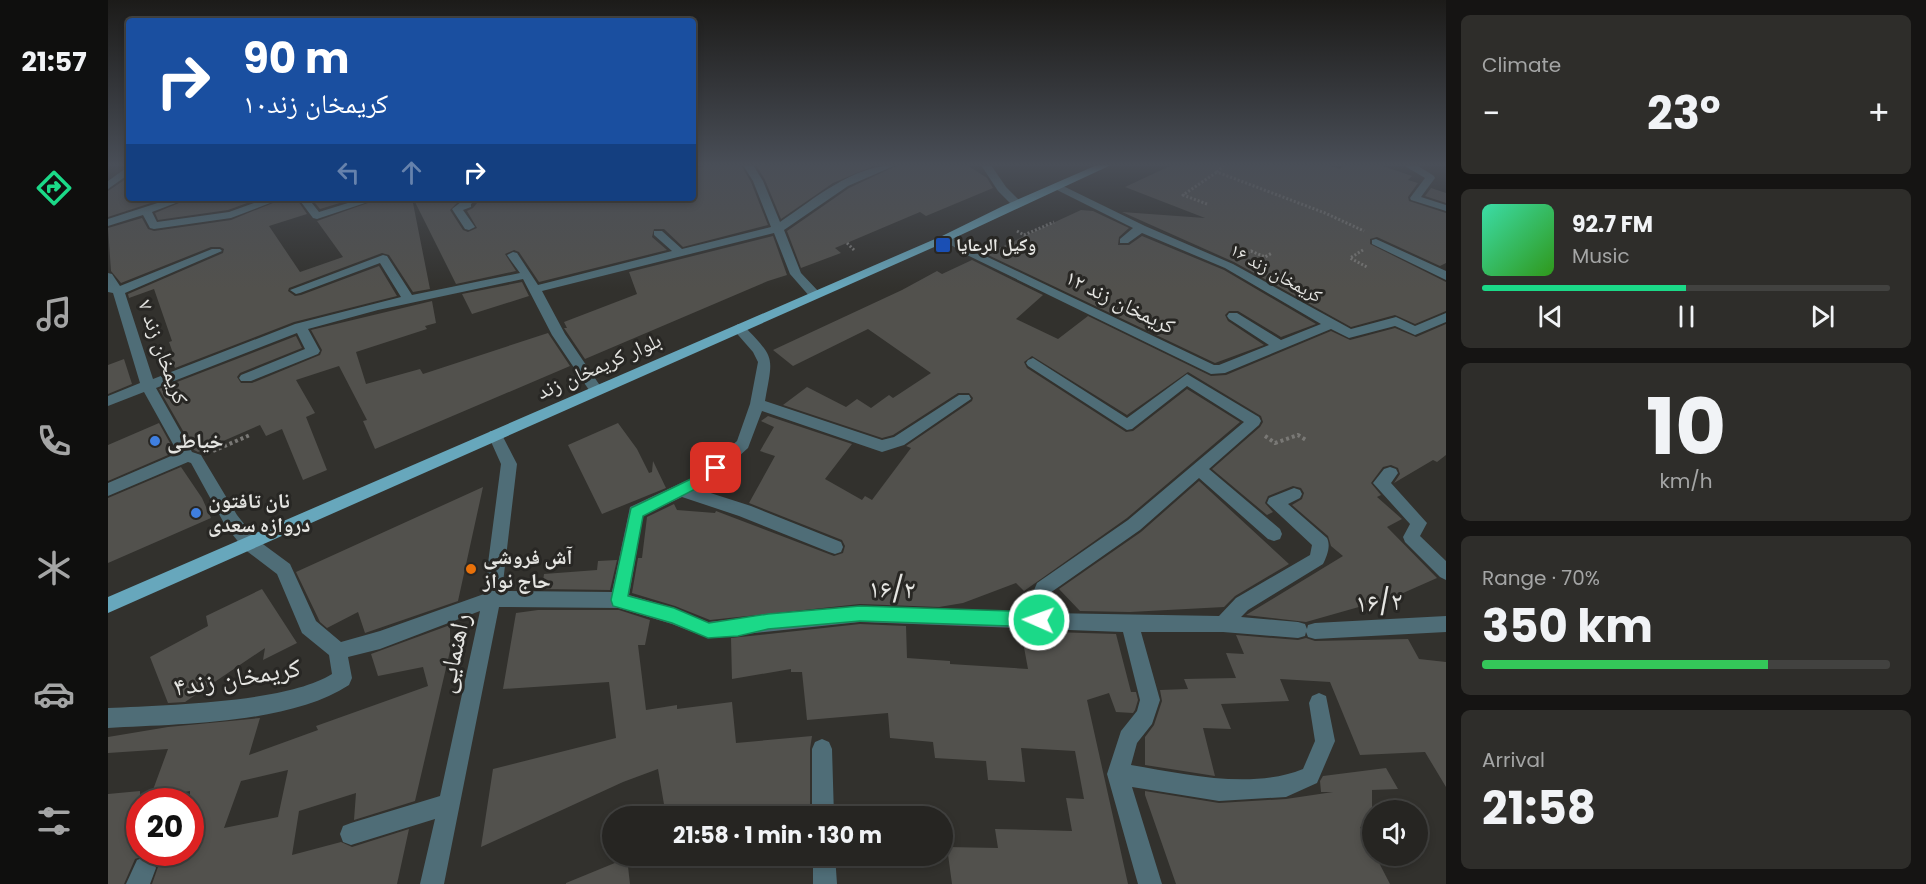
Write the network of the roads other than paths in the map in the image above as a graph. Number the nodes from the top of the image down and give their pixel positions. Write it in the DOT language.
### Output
graph roads {
  1 [pos="162,206"];
  2 [pos="254,206"];
  3 [pos="309,206"];
  4 [pos="348,206"];
  5 [pos="463,206"];
  6 [pos="769,206"];
  7 [pos="811,206"];
  8 [pos="1012,206"];
  9 [pos="1098,206"];
  10 [pos="146,212"];
  11 [pos="108,223"];
  12 [pos="470,227"];
  13 [pos="779,228"];
  14 [pos="1141,228"];
  15 [pos="658,233"];
  16 [pos="946,238"];
  17 [pos="1124,241"];
  18 [pos="1376,242"];
  19 [pos="216,251"];
  20 [pos="680,253"];
  21 [pos="513,255"];
  22 [pos="527,275"];
  23 [pos="1446,276"];
  24 [pos="108,277"];
  25 [pos="535,289"];
  26 [pos="113,290"];
  27 [pos="296,290"];
  28 [pos="815,295"];
  29 [pos="409,300"];
  30 [pos="1233,316"];
  31 [pos="1446,317"];
  32 [pos="1332,324"];
  33 [pos="300,327"];
  34 [pos="738,328"];
  35 [pos="1280,345"];
  36 [pos="1033,363"];
  37 [pos="246,378"];
  38 [pos="148,386"];
  39 [pos="596,390"];
  40 [pos="964,399"];
  41 [pos="108,401"];
  42 [pos="757,404"];
  43 [pos="495,435"];
  44 [pos="192,457"];
  45 [pos="1198,468"];
  46 [pos="1390,473"];
  47 [pos="108,490"];
  48 [pos="681,490"];
  49 [pos="1294,494"];
  50 [pos="1275,534"];
  51 [pos="250,544"];
  52 [pos="835,547"];
  53 [pos="1446,572"];
  54 [pos="492,599"];
  55 [pos="619,600"];
  56 [pos="108,605"];
  57 [pos="1039,620"];
  58 [pos="1130,624"];
  59 [pos="1223,624"];
  60 [pos="1446,624"];
  61 [pos="338,651"];
  62 [pos="1319,703"];
  63 [pos="108,718"];
  64 [pos="822,749"];
  65 [pos="1118,774"];
  66 [pos="448,804"];
  67 [pos="823,806"];
  68 [pos="351,834"];
  69 [pos="824,866"];
  70 [pos="432,884"];
  71 [pos="825,884"];
  72 [pos="1150,884"];
  1 -- 10 [label="street"];
  2 -- 10 [label="street"];
  3 -- 4 [label="street"];
  5 -- 12 [label="street"];
  6 -- 13 [label="street"];
  7 -- 13 [label="street"];
  8 -- 16 [label="main road, بلوار کریمخان زند"];
  9 -- 14 [label="street, کریمخان زند ۱۶"];
  10 -- 11 [label="street"];
  13 -- 20 [label="street"];
  13 -- 28 [label="street"];
  14 -- 17 [label="street"];
  14 -- 32 [label="street, کریمخان زند ۱۶"];
  15 -- 20 [label="street"];
  16 -- 28 [label="main road, بلوار کریمخان زند"];
  16 -- 35 [label="street, کریمخان زند ۱۲"];
  18 -- 23 [label="street"];
  19 -- 26 [label="street"];
  20 -- 25 [label="street"];
  21 -- 22 [label="street"];
  22 -- 25 [label="street"];
  22 -- 29 [label="street"];
  24 -- 26 [label="street, کریمخان زند ۷"];
  25 -- 39 [label="street"];
  26 -- 38 [label="street, کریمخان زند ۷"];
  27 -- 29 [label="street"];
  28 -- 34 [label="main road, بلوار کریمخان زند"];
  29 -- 33 [label="street"];
  30 -- 35 [label="street"];
  31 -- 32 [label="street, کریمخان زند ۱۶"];
  32 -- 35 [label="street, کریمخان زند ۱۲"];
  33 -- 37 [label="street"];
  33 -- 38 [label="street"];
  34 -- 39 [label="main road, بلوار کریمخان زند"];
  34 -- 42 [label="street"];
  36 -- 45 [label="street"];
  38 -- 41 [label="street"];
  38 -- 44 [label="street, کریمخان زند ۷"];
  39 -- 43 [label="main road, بلوار کریمخان زند"];
  40 -- 42 [label="street"];
  42 -- 48 [label="street"];
  43 -- 51 [label="main road, بلوار کریمخان زند"];
  43 -- 54 [label="street, راهنمایی"];
  44 -- 47 [label="street"];
  44 -- 51 [label="street, کریمخان زند ۷"];
  45 -- 50 [label="street"];
  45 -- 57 [label="street"];
  46 -- 53 [label="street"];
  48 -- 52 [label="street"];
  48 -- 55 [label="street"];
  49 -- 59 [label="street"];
  51 -- 56 [label="main road, بلوار کریمخان زند"];
  51 -- 61 [label="street, کریمخان زند ۷"];
  54 -- 55 [label="street, ۱۶/۲"];
  54 -- 61 [label="street"];
  54 -- 66 [label="street, راهنمایی"];
  55 -- 57 [label="street, ۱۶/۲"];
  57 -- 58 [label="street, ۱۶/۲"];
  58 -- 59 [label="street, ۱۶/۲"];
  58 -- 65 [label="street"];
  59 -- 60 [label="street, ۱۶/۲"];
  61 -- 63 [label="street, کریمخان زند۴"];
  62 -- 65 [label="street"];
  64 -- 67 [label="street"];
  65 -- 72 [label="street"];
  66 -- 68 [label="street"];
  66 -- 70 [label="street, راهنمایی"];
  69 -- 71 [label="street"];
}
